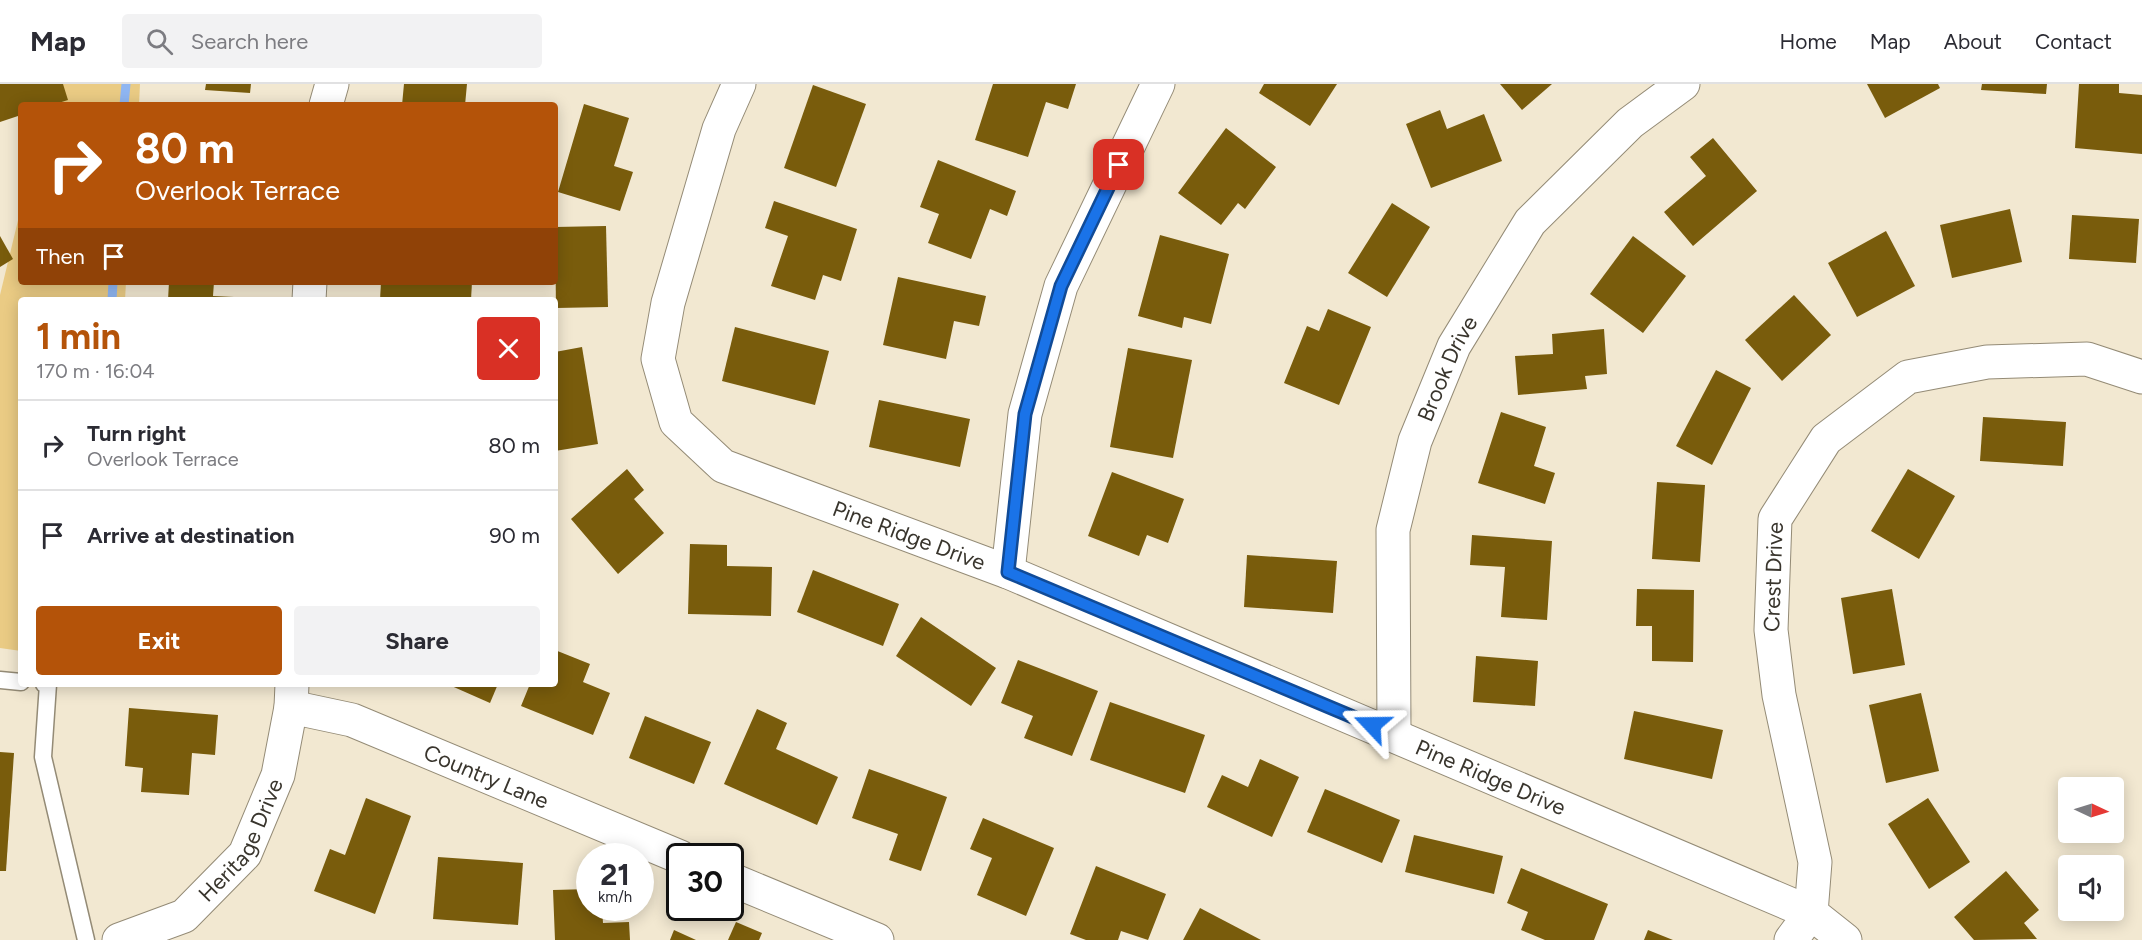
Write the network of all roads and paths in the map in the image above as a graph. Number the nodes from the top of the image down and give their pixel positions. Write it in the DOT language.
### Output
graph roads {
  1 [pos="332,84"];
  2 [pos="739,84"];
  3 [pos="1158,84"];
  4 [pos="1683,84"];
  5 [pos="327,102"];
  6 [pos="2142,377"];
  7 [pos="1008,572"];
  8 [pos="0,680"];
  9 [pos="18,682"];
  10 [pos="48,687"];
  11 [pos="292,696"];
  12 [pos="1394,734"];
  13 [pos="666,851"];
  14 [pos="744,885"];
  15 [pos="1811,913"];
  16 [pos="86,940"];
  17 [pos="119,940"];
  18 [pos="877,940"];
  19 [pos="1791,940"];
  20 [pos="1845,940"];
  1 -- 5 [label="street"];
  2 -- 7 [label="street, Pine Ridge Drive"];
  3 -- 7 [label="street"];
  4 -- 12 [label="street, Brook Drive"];
  6 -- 15 [label="street, Crest Drive"];
  7 -- 12 [label="street, Pine Ridge Drive"];
  8 -- 9 [label="lane"];
  10 -- 16 [label="lane"];
  11 -- 13 [label="street, Country Lane"];
  11 -- 17 [label="street, Heritage Drive"];
  12 -- 15 [label="street, Pine Ridge Drive"];
  14 -- 18 [label="street"];
  15 -- 19 [label="street"];
  15 -- 20 [label="street"];
}
